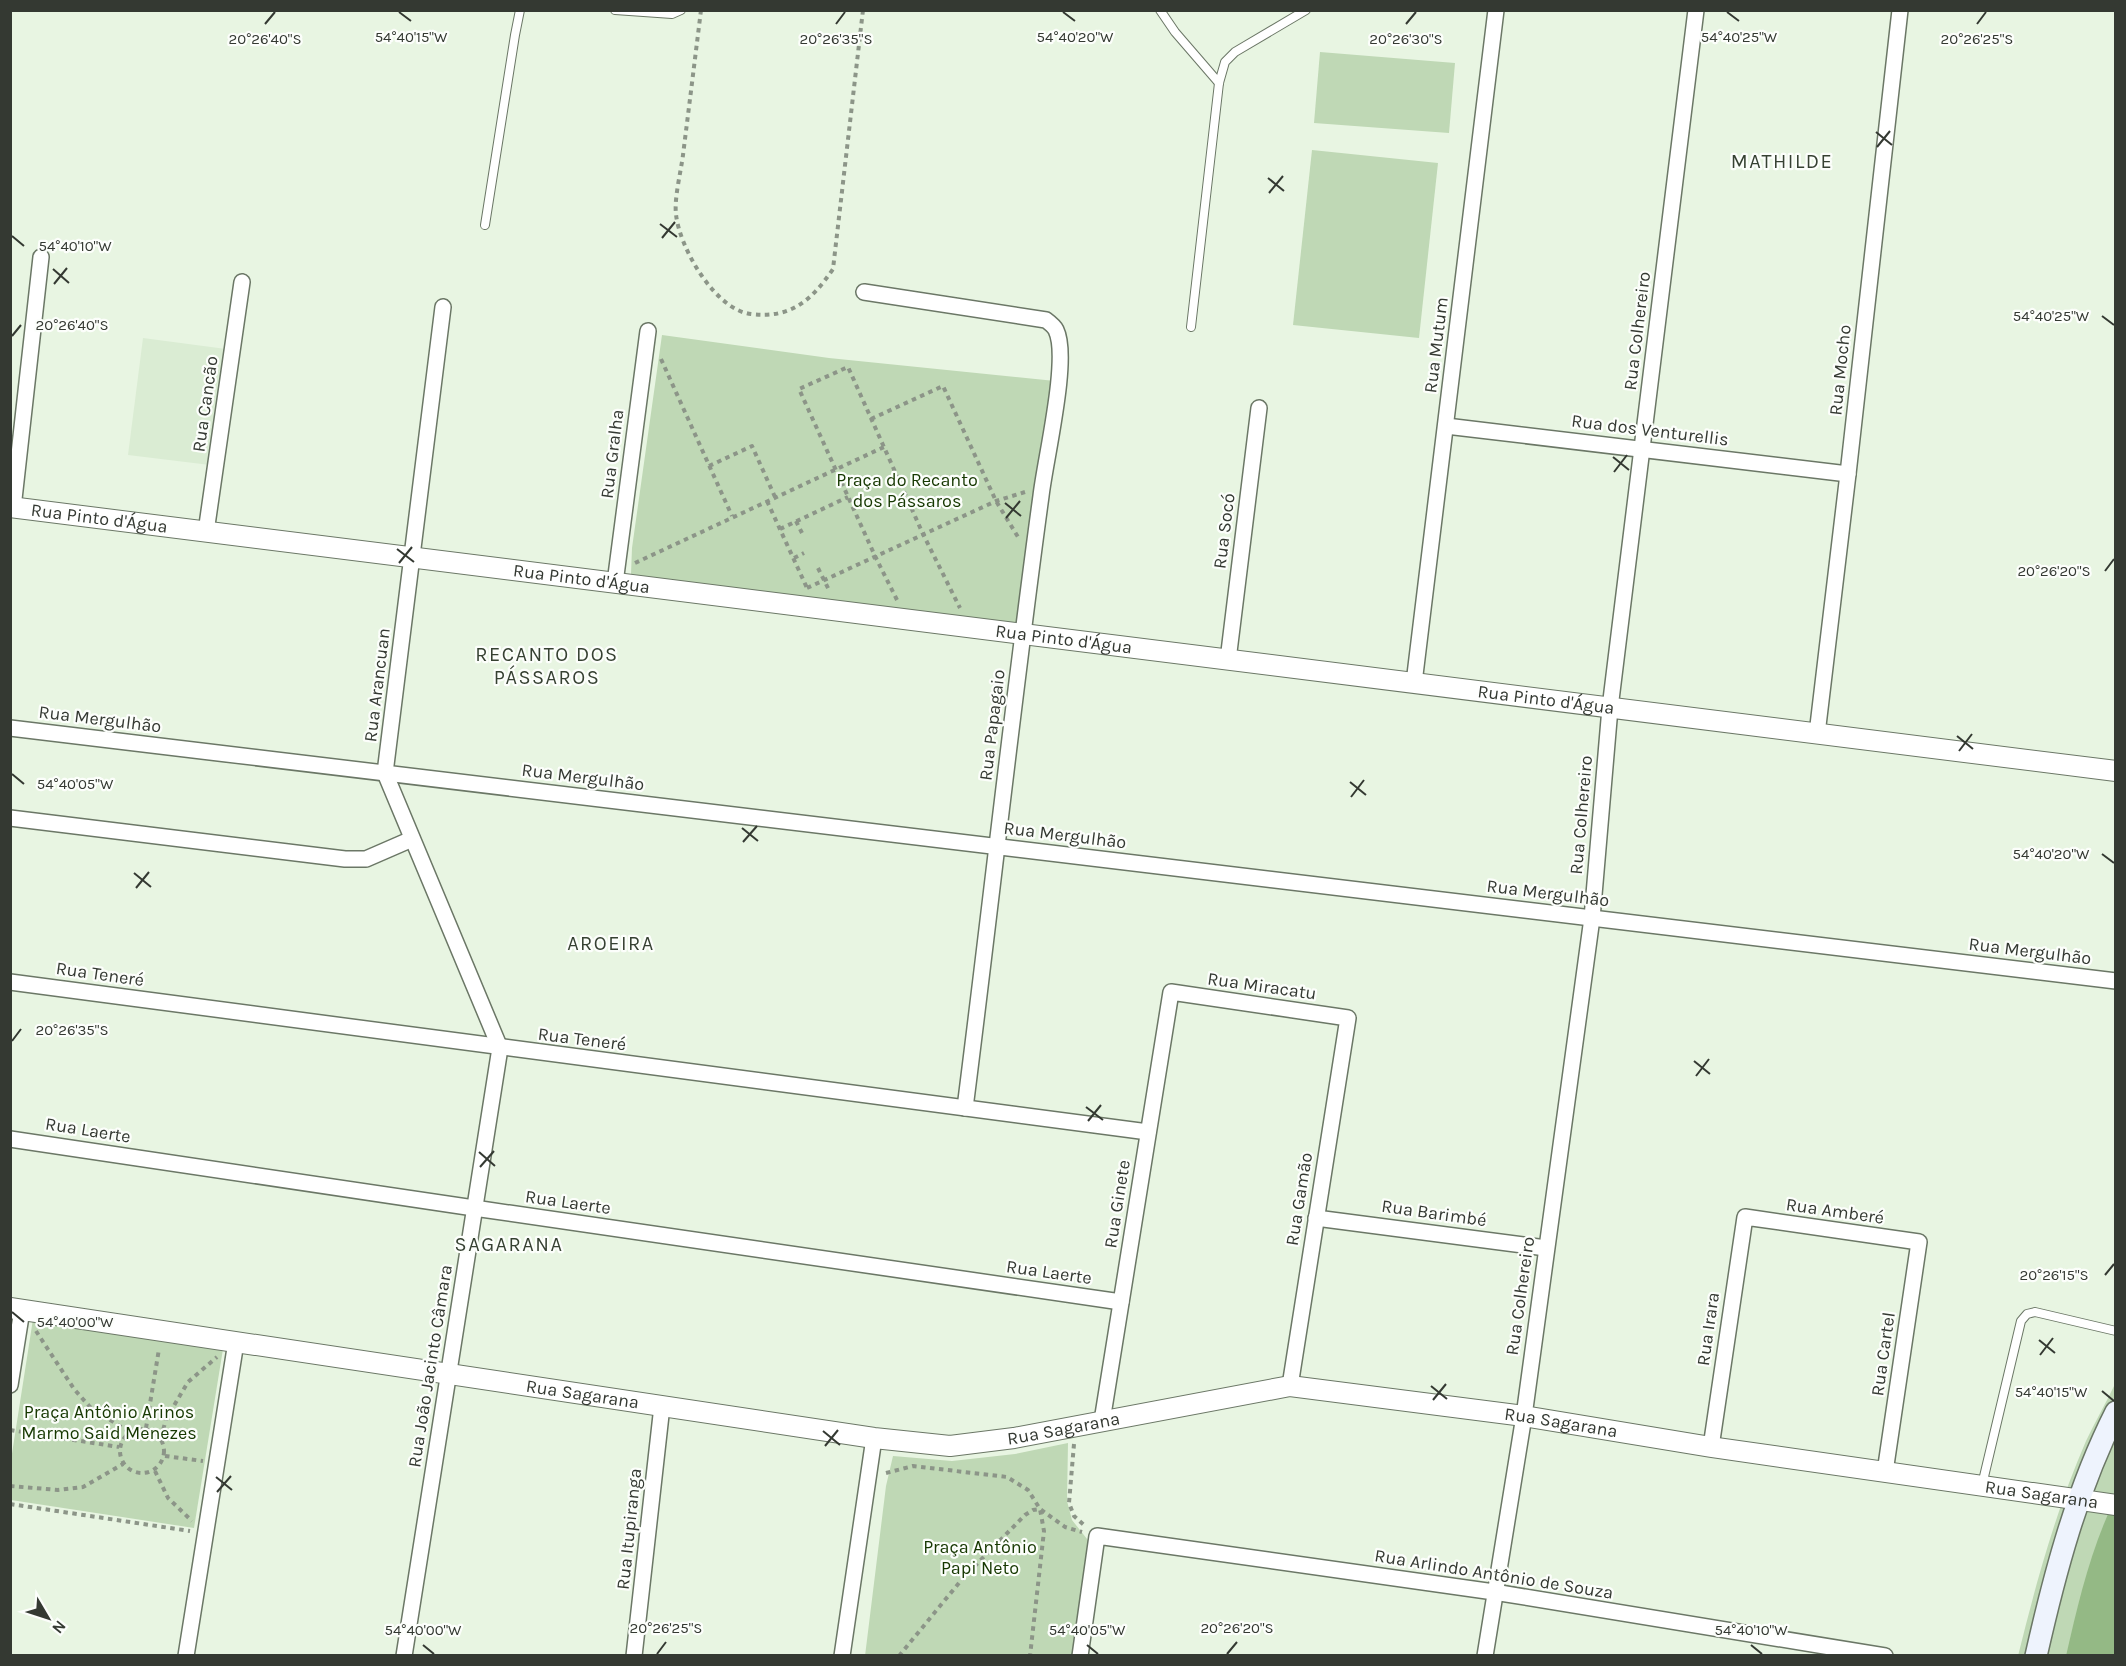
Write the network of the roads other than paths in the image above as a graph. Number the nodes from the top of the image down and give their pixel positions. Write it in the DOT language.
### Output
graph roads {
  1 [pos="520,10"];
  2 [pos="615,10"];
  3 [pos="681,10"];
  4 [pos="1160,10"];
  5 [pos="1306,10"];
  6 [pos="1496,10"];
  7 [pos="1696,10"];
  8 [pos="1900,10"];
  9 [pos="1219,83"];
  10 [pos="485,225"];
  11 [pos="41,257"];
  12 [pos="242,282"];
  13 [pos="864,291"];
  14 [pos="443,307"];
  15 [pos="1191,327"];
  16 [pos="648,331"];
  17 [pos="1259,408"];
  18 [pos="1446,426"];
  19 [pos="1642,449"];
  20 [pos="1848,474"];
  21 [pos="12,508"];
  22 [pos="206,532"];
  23 [pos="412,558"];
  24 [pos="616,577"];
  25 [pos="1022,634"];
  26 [pos="1228,660"];
  27 [pos="1414,683"];
  28 [pos="1610,708"];
  29 [pos="10,728"];
  30 [pos="1817,734"];
  31 [pos="2115,771"];
  32 [pos="386,773"];
  33 [pos="10,818"];
  34 [pos="412,838"];
  35 [pos="998,847"];
  36 [pos="1592,918"];
  37 [pos="2115,981"];
  38 [pos="10,982"];
  39 [pos="1171,992"];
  40 [pos="1348,1018"];
  41 [pos="500,1048"];
  42 [pos="965,1108"];
  43 [pos="1148,1132"];
  44 [pos="10,1138"];
  45 [pos="474,1209"];
  46 [pos="1745,1217"];
  47 [pos="1316,1218"];
  48 [pos="1919,1242"];
  49 [pos="1546,1248"];
  50 [pos="1121,1302"];
  51 [pos="16,1309"];
  52 [pos="2115,1330"];
  53 [pos="236,1342"];
  54 [pos="448,1374"];
  55 [pos="10,1385"];
  56 [pos="1290,1386"];
  57 [pos="662,1406"];
  58 [pos="2115,1412"];
  59 [pos="1524,1416"];
  60 [pos="1102,1421"];
  61 [pos="874,1438"];
  62 [pos="1711,1447"];
  63 [pos="1885,1472"];
  64 [pos="1982,1486"];
  65 [pos="2078,1501"];
  66 [pos="2115,1505"];
  67 [pos="1494,1592"];
  68 [pos="186,1656"];
  69 [pos="404,1656"];
  70 [pos="634,1656"];
  71 [pos="842,1656"];
  72 [pos="1080,1656"];
  73 [pos="1485,1656"];
  74 [pos="1885,1656"];
  75 [pos="2036,1656"];
  1 -- 10 [label="lane"];
  2 -- 3 [label="lane"];
  4 -- 9 [label="lane"];
  5 -- 9 [label="lane"];
  6 -- 18 [label="street, Rua Mutum"];
  7 -- 19 [label="street, Rua Colhereiro"];
  8 -- 20 [label="street, Rua Mocho"];
  9 -- 15 [label="lane"];
  11 -- 21 [label="street"];
  12 -- 22 [label="street, Rua Cancão"];
  13 -- 25 [label="street, Rua Papagaio"];
  14 -- 23 [label="street, Rua Arancuan"];
  16 -- 24 [label="street, Rua Gralha"];
  17 -- 26 [label="street, Rua Socó"];
  18 -- 19 [label="street, Rua dos Venturellis"];
  18 -- 27 [label="street, Rua Mutum"];
  19 -- 20 [label="street, Rua dos Venturellis"];
  19 -- 28 [label="street, Rua Colhereiro"];
  20 -- 30 [label="street, Rua Mocho"];
  21 -- 22 [label="street, Rua Pinto d'Água"];
  22 -- 23 [label="street, Rua Pinto d'Água"];
  23 -- 24 [label="street, Rua Pinto d'Água"];
  23 -- 32 [label="street, Rua Arancuan"];
  24 -- 25 [label="street, Rua Pinto d'Água"];
  25 -- 26 [label="street, Rua Pinto d'Água"];
  25 -- 35 [label="street, Rua Papagaio"];
  26 -- 27 [label="street, Rua Pinto d'Água"];
  27 -- 28 [label="street, Rua Pinto d'Água"];
  28 -- 30 [label="street, Rua Pinto d'Água"];
  28 -- 36 [label="street, Rua Colhereiro"];
  29 -- 32 [label="street, Rua Mergulhão"];
  30 -- 31 [label="street, Rua Pinto d'Água"];
  32 -- 34 [label="street, Rua Arancuan"];
  32 -- 35 [label="street, Rua Mergulhão"];
  33 -- 34 [label="street"];
  34 -- 41 [label="street, Rua Arancuan"];
  35 -- 36 [label="street, Rua Mergulhão"];
  35 -- 42 [label="street, Rua Papagaio"];
  36 -- 37 [label="street, Rua Mergulhão"];
  36 -- 49 [label="street, Rua Colhereiro"];
  38 -- 41 [label="street, Rua Teneré"];
  39 -- 40 [label="street, Rua Miracatu"];
  39 -- 43 [label="street, Rua Ginete"];
  40 -- 47 [label="street, Rua Gamão"];
  41 -- 42 [label="street, Rua Teneré"];
  41 -- 45 [label="street, Rua João Jacinto Câmara"];
  42 -- 43 [label="street, Rua Teneré"];
  43 -- 50 [label="street, Rua Ginete"];
  44 -- 45 [label="street, Rua Laerte"];
  45 -- 50 [label="street, Rua Laerte"];
  45 -- 54 [label="street, Rua João Jacinto Câmara"];
  46 -- 48 [label="street, Rua Amberé"];
  46 -- 62 [label="street, Rua Irara"];
  47 -- 49 [label="street, Rua Barimbé"];
  47 -- 56 [label="street, Rua Gamão"];
  48 -- 63 [label="street, Rua Cartel"];
  49 -- 59 [label="street, Rua Colhereiro"];
  50 -- 60 [label="street, Rua Ginete"];
  51 -- 53 [label="street, Rua Sagarana"];
  51 -- 55 [label="street"];
  52 -- 64 [label="lane"];
  53 -- 54 [label="street, Rua Sagarana"];
  53 -- 68 [label="street"];
  54 -- 57 [label="street, Rua Sagarana"];
  54 -- 69 [label="street, Rua João Jacinto Câmara"];
  56 -- 59 [label="street, Rua Sagarana"];
  56 -- 60 [label="street, Rua Sagarana"];
  57 -- 61 [label="street, Rua Sagarana"];
  57 -- 70 [label="street, Rua Itupiranga"];
  58 -- 65 [label="main road"];
  59 -- 62 [label="street, Rua Sagarana"];
  59 -- 67 [label="street, Rua Colhereiro"];
  60 -- 61 [label="street, Rua Sagarana"];
  61 -- 71 [label="street"];
  62 -- 63 [label="street, Rua Sagarana"];
  63 -- 64 [label="street, Rua Sagarana"];
  64 -- 65 [label="street, Rua Sagarana"];
  65 -- 66 [label="street, Rua Sagarana"];
  65 -- 75 [label="main road"];
  67 -- 72 [label="street, Rua Arlindo Antônio de Souza"];
  67 -- 73 [label="street, Rua Colhereiro"];
  67 -- 74 [label="street, Rua Arlindo Antônio de Souza"];
}
